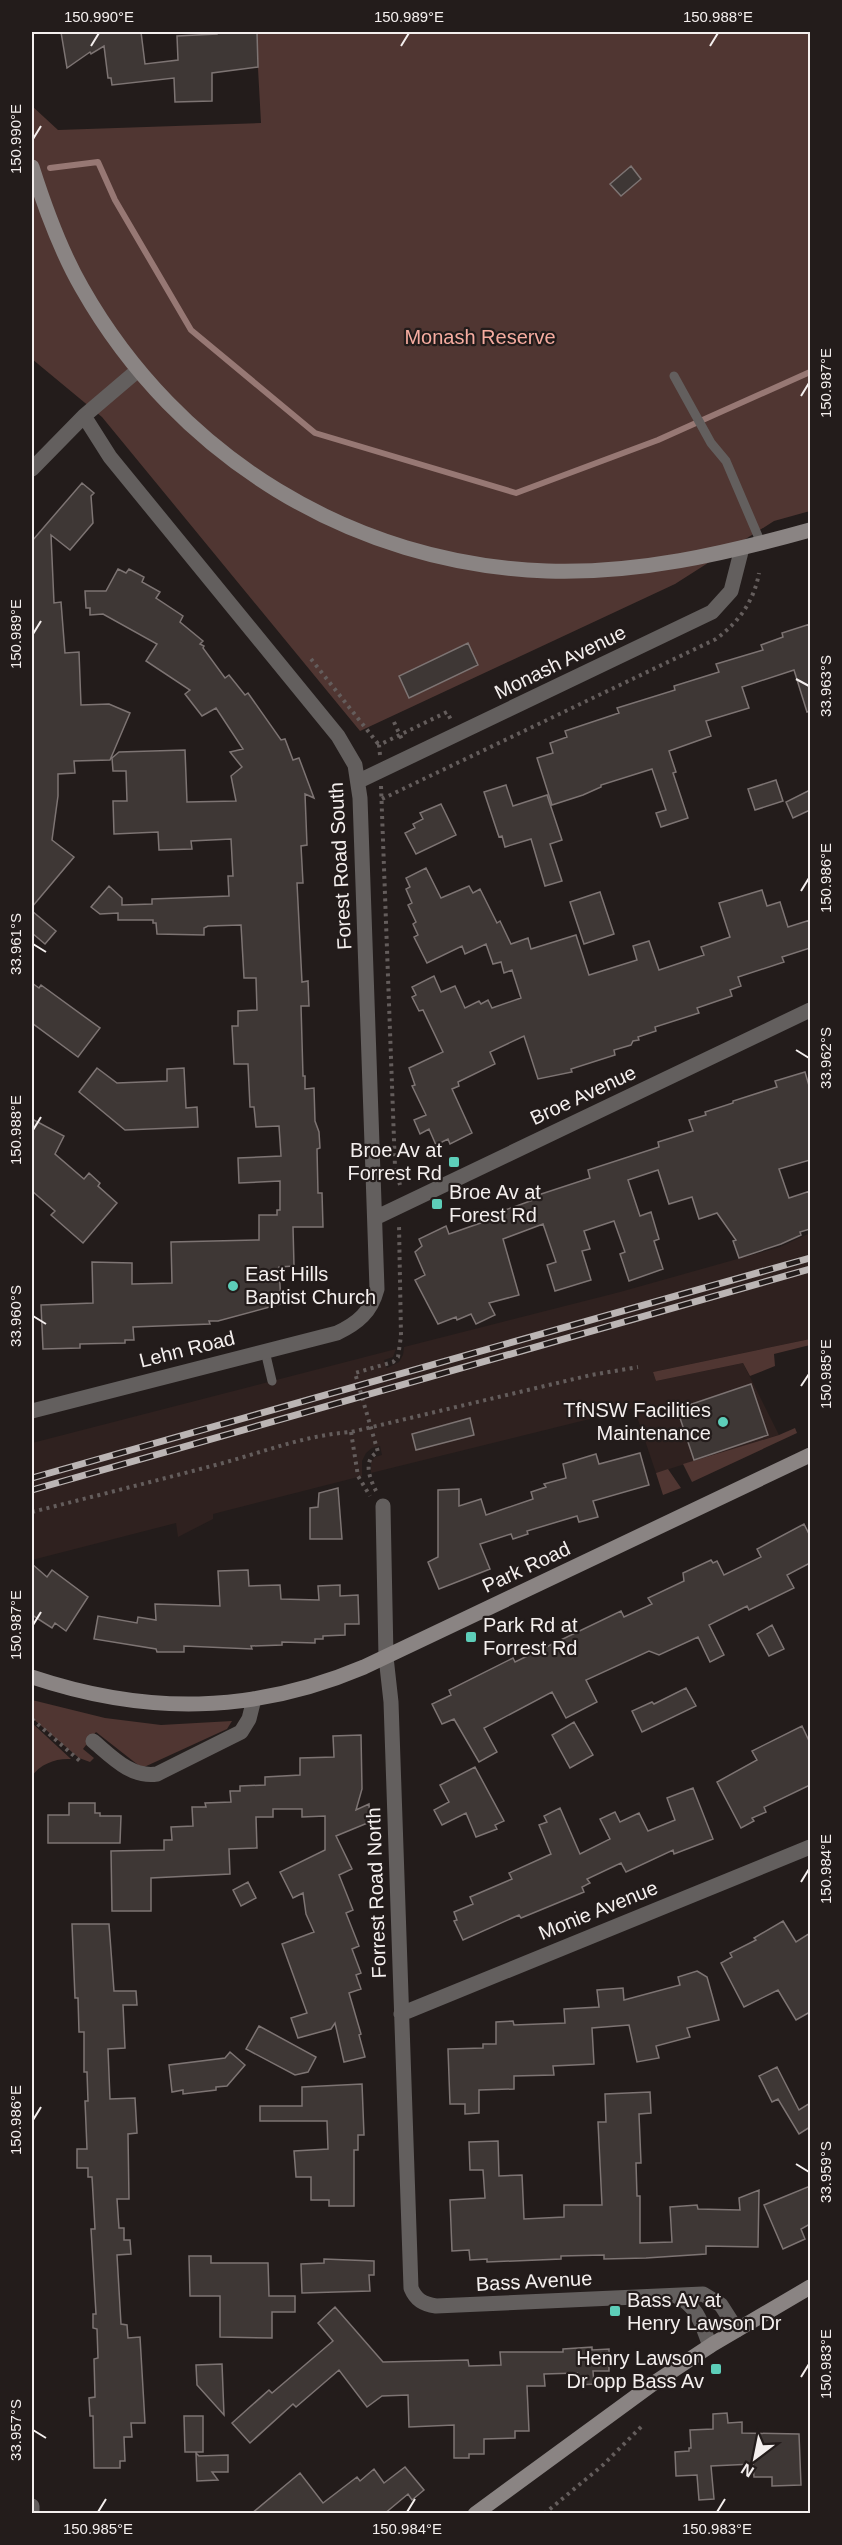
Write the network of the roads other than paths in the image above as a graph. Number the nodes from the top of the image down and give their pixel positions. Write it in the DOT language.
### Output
graph roads {
  1 [pos="32,167"];
  2 [pos="138,370"];
  3 [pos="674,376"];
  4 [pos="84,416"];
  5 [pos="32,469"];
  6 [pos="810,530"];
  7 [pos="761,543"];
  8 [pos="742,548"];
  9 [pos="359,781"];
  10 [pos="810,1010"];
  11 [pos="375,1218"];
  12 [pos="352,1326"];
  13 [pos="265,1351"];
  14 [pos="272,1381"];
  15 [pos="32,1411"];
  16 [pos="810,1455"];
  17 [pos="383,1506"];
  18 [pos="386,1657"];
  19 [pos="32,1677"];
  20 [pos="254,1699"];
  21 [pos="93,1741"];
  22 [pos="810,1847"];
  23 [pos="401,2013"];
  24 [pos="410,2279"];
  25 [pos="810,2287"];
  26 [pos="676,2295"];
  27 [pos="737,2330"];
  28 [pos="710,2346"];
  29 [pos="32,2506"];
  30 [pos="32,2514"];
  31 [pos="475,2514"];
  1 -- 2 [label="main road"];
  2 -- 4 [label="street"];
  2 -- 8 [label="main road"];
  3 -- 7 [label="lane"];
  4 -- 5 [label="street"];
  4 -- 9 [label="street, Forest Road South"];
  6 -- 7 [label="main road"];
  7 -- 8 [label="main road"];
  8 -- 9 [label="street, Monash Avenue"];
  9 -- 11 [label="street, Forest Road South"];
  10 -- 11 [label="street, Broe Avenue"];
  11 -- 12 [label="street, Forest Road South"];
  12 -- 13 [label="street, Lehn Road"];
  13 -- 14 [label="lane"];
  13 -- 15 [label="street, Lehn Road"];
  16 -- 18 [label="main road, Park Road"];
  17 -- 18 [label="street, Forrest Road North"];
  18 -- 20 [label="main road, Park Road"];
  18 -- 23 [label="street, Forrest Road North"];
  19 -- 20 [label="main road, Park Road"];
  20 -- 21 [label="street"];
  22 -- 23 [label="street, Monie Avenue"];
  23 -- 24 [label="street, Forrest Road North"];
  24 -- 26 [label="street, Bass Avenue"];
  25 -- 27 [label="main road"];
  26 -- 27 [label="street, Bass Avenue"];
  26 -- 28 [label="street"];
  27 -- 28 [label="main road"];
  28 -- 31 [label="main road"];
  29 -- 30 [label="street"];
}
